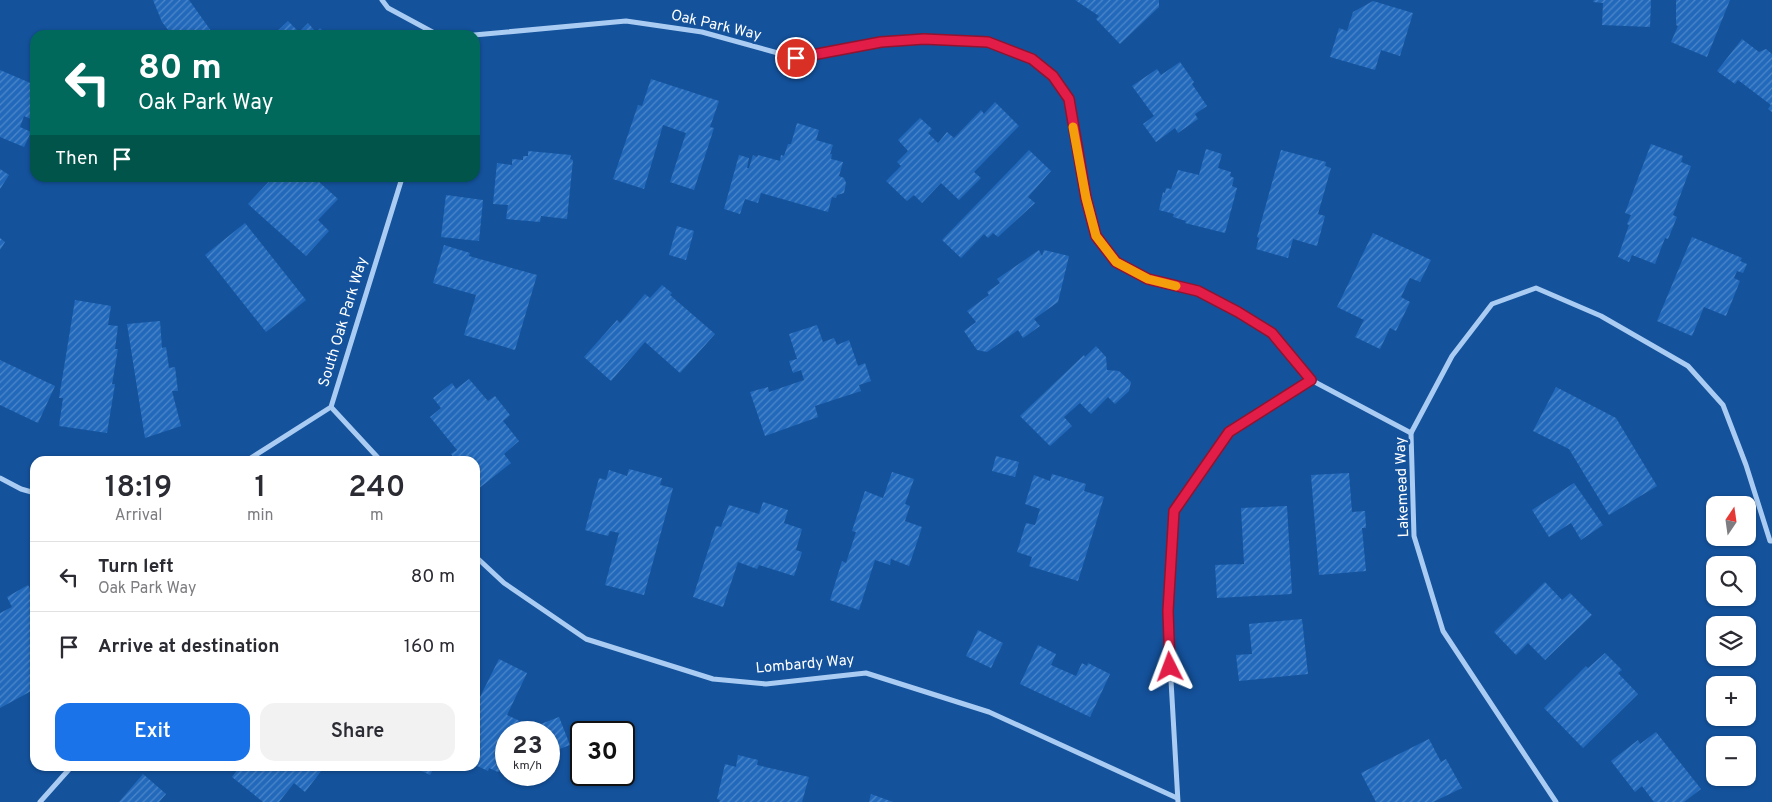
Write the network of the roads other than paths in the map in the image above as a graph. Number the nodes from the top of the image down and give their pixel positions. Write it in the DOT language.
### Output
graph roads {
  1 [pos="382,0"];
  2 [pos="429,30"];
  3 [pos="480,34"];
  4 [pos="401,182"];
  5 [pos="1311,380"];
  6 [pos="331,407"];
  7 [pos="1412,432"];
  8 [pos="254,456"];
  9 [pos="376,456"];
  10 [pos="0,478"];
  11 [pos="30,491"];
  12 [pos="1772,541"];
  13 [pos="480,561"];
  14 [pos="68,771"];
  15 [pos="1177,800"];
  16 [pos="40,802"];
  17 [pos="1556,802"];
  1 -- 2 [label="street"];
  3 -- 5 [label="street, Oak Park Way"];
  4 -- 6 [label="street, South Oak Park Way"];
  5 -- 7 [label="street, Oak Park Way"];
  5 -- 15 [label="street"];
  6 -- 8 [label="street, South Oak Park Way"];
  6 -- 9 [label="street"];
  7 -- 12 [label="street, Lakemead Way"];
  7 -- 17 [label="street, Lakemead Way"];
  10 -- 11 [label="street"];
  13 -- 15 [label="street, Lombardy Way"];
  14 -- 16 [label="street"];
}
